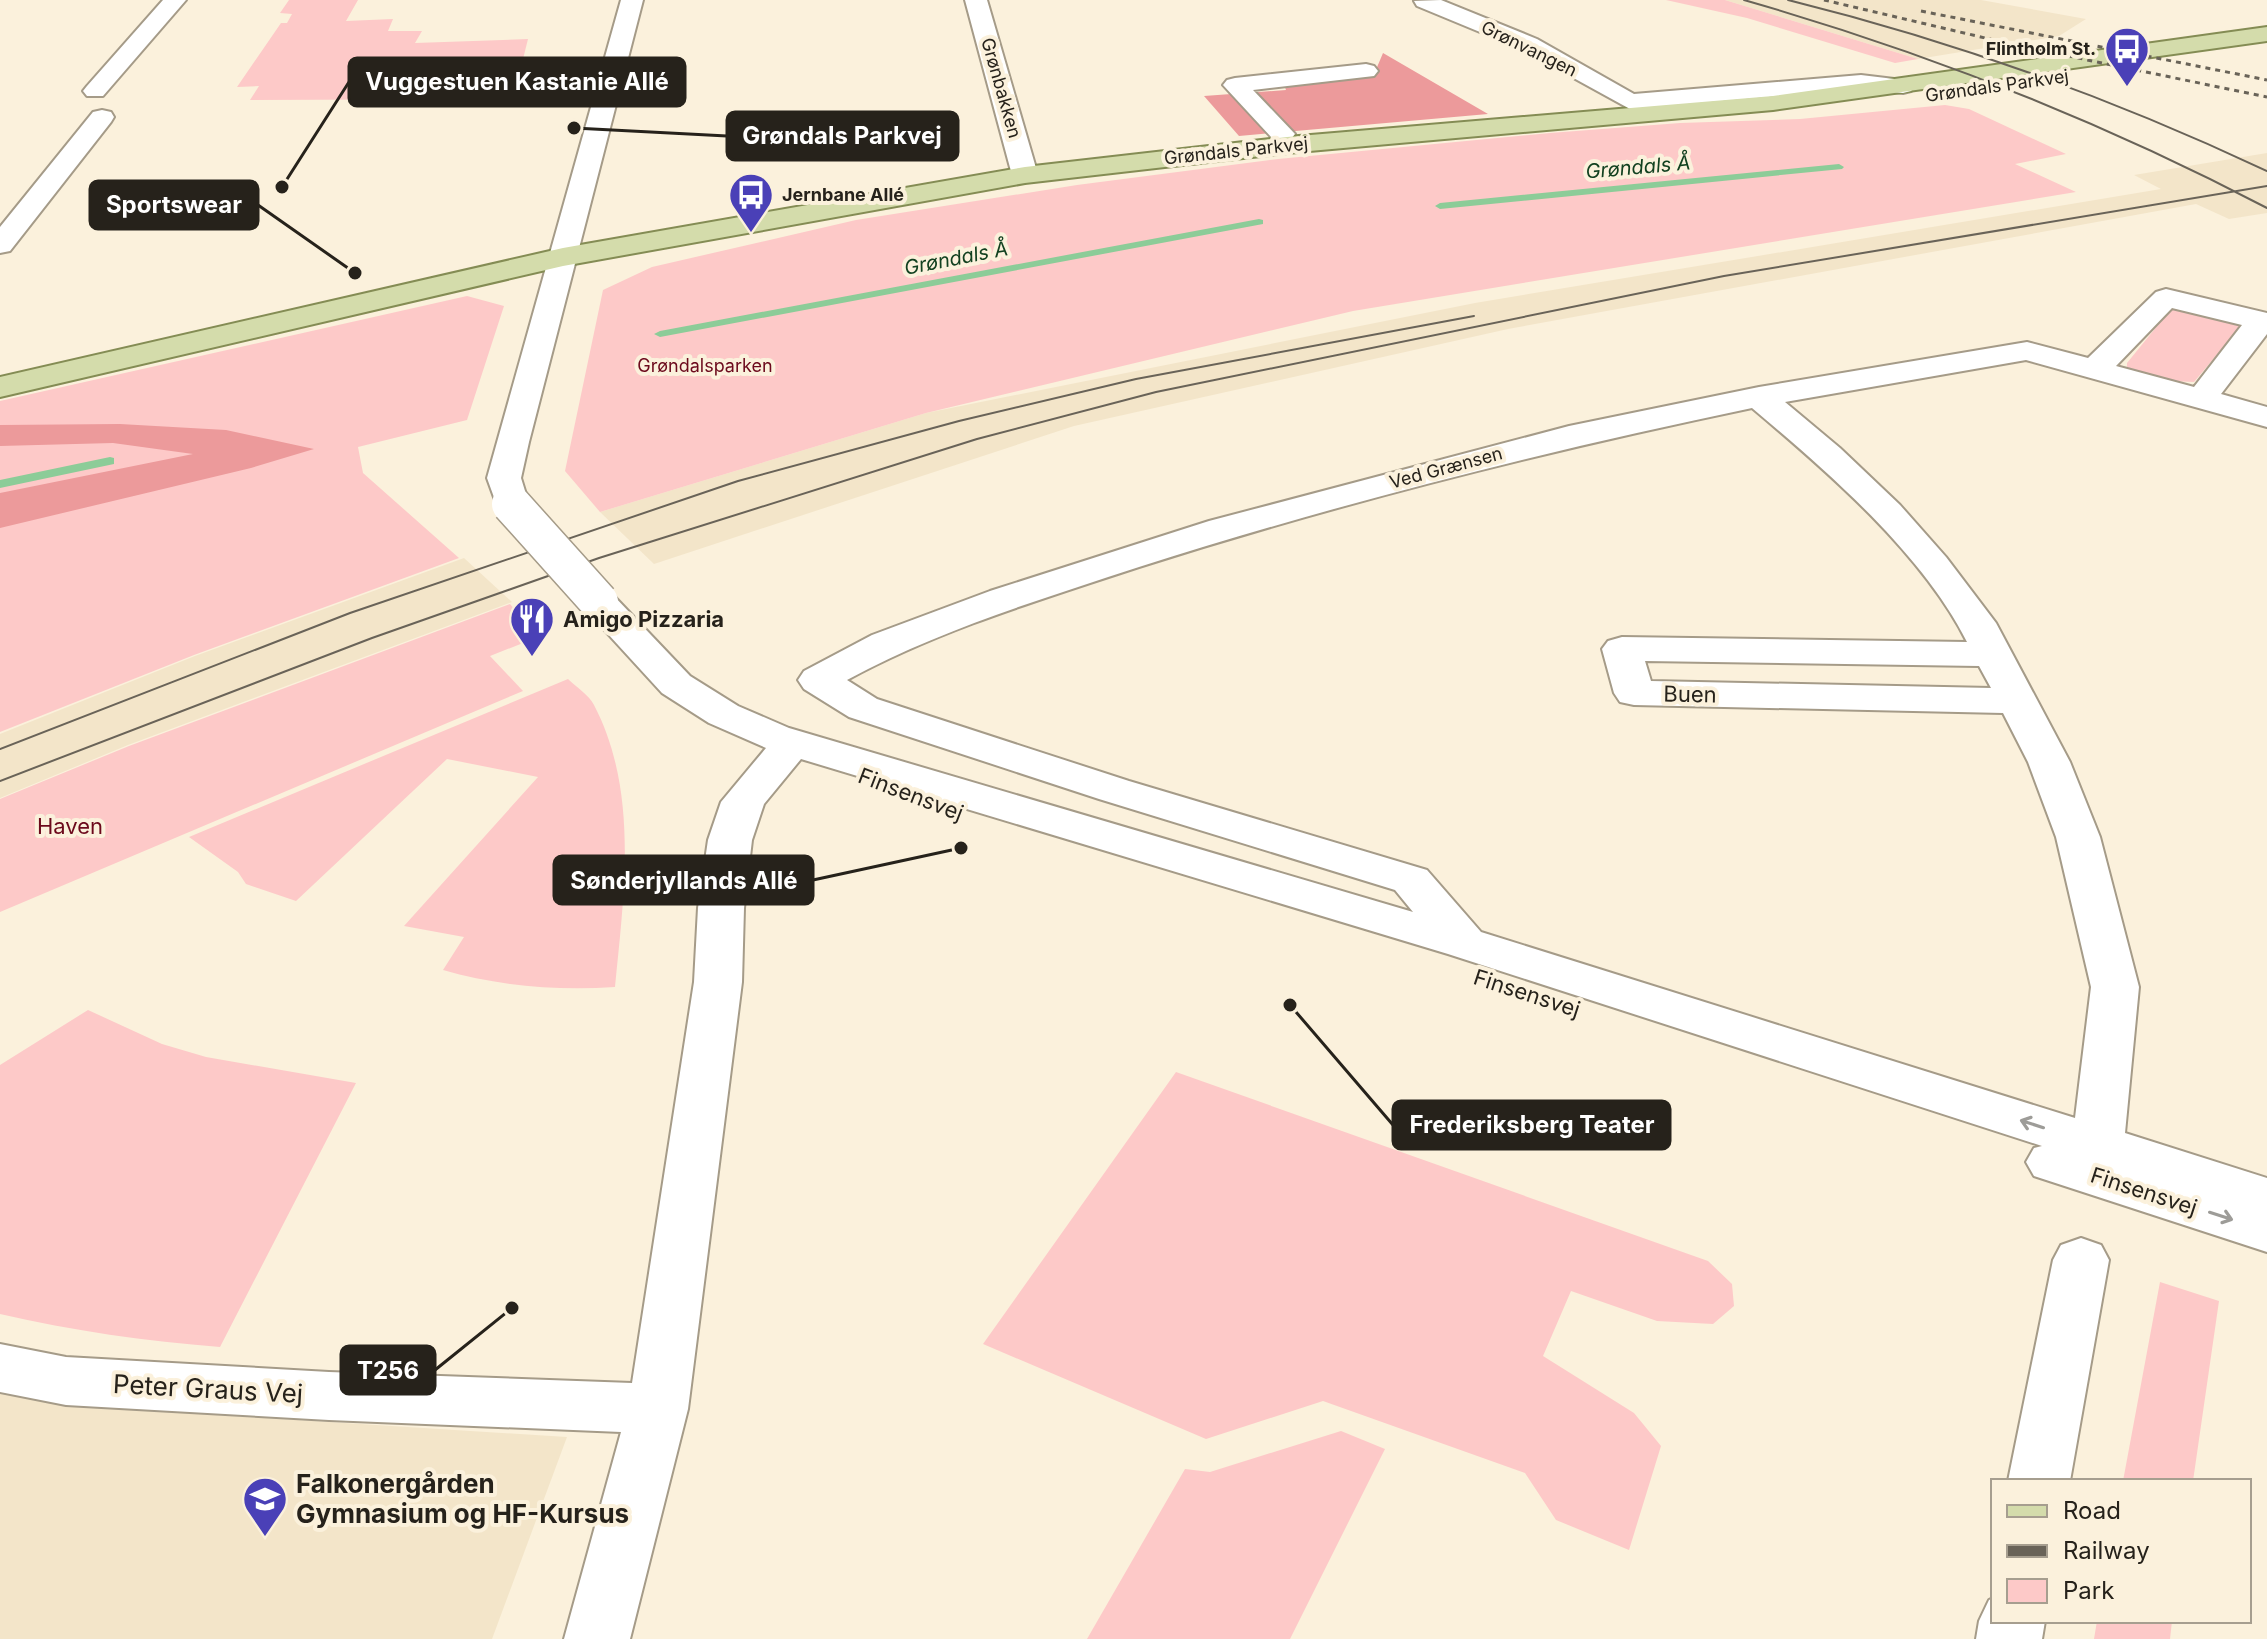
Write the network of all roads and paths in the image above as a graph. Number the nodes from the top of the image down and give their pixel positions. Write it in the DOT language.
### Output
graph roads {
  1 [pos="175,0"];
  2 [pos="632,0"];
  3 [pos="976,0"];
  4 [pos="1425,1"];
  5 [pos="2267,34"];
  6 [pos="2267,46"];
  7 [pos="1366,71"];
  8 [pos="1903,86"];
  9 [pos="1630,102"];
  10 [pos="1773,103"];
  11 [pos="1282,134"];
  12 [pos="1025,175"];
  13 [pos="0,245"];
  14 [pos="563,257"];
  15 [pos="2095,369"];
  16 [pos="0,387"];
  17 [pos="1759,397"];
  18 [pos="2202,398"];
  19 [pos="2267,417"];
  20 [pos="1995,654"];
  21 [pos="818,680"];
  22 [pos="2019,701"];
  23 [pos="792,743"];
  24 [pos="1460,956"];
  25 [pos="2096,1160"];
  26 [pos="2267,1198"];
  27 [pos="2267,1231"];
  28 [pos="2081,1260"];
  29 [pos="0,1368"];
  30 [pos="658,1409"];
  31 [pos="2039,1479"];
  32 [pos="597,1639"];
  1 -- 13 [label="street"];
  2 -- 14 [label="street"];
  3 -- 12 [label="street, Grønbakken"];
  4 -- 9 [label="street, Grønvangen"];
  5 -- 8 [label="main road, Grøndals Parkvej"];
  6 -- 10 [label="main road, Grøndals Parkvej"];
  7 -- 11 [label="street, Grøndals Parkvej"];
  8 -- 9 [label="street, Grøndals Parkvej"];
  8 -- 10 [label="main road, Grøndals Parkvej"];
  10 -- 12 [label="main road, Grøndals Parkvej"];
  12 -- 14 [label="main road, Grøndals Parkvej"];
  14 -- 16 [label="main road, Grøndals Parkvej"];
  14 -- 23 [label="street, Finsensvej, bridge"];
  15 -- 17 [label="street, Ved Grænsen"];
  15 -- 18 [label="street, Ved Grænsen"];
  15 -- 18 [label="street"];
  17 -- 20 [label="street"];
  17 -- 21 [label="street, Ved Grænsen"];
  18 -- 19 [label="street, Ved Grænsen"];
  20 -- 22 [label="street"];
  20 -- 22 [label="street, Buen"];
  21 -- 24 [label="street, Finsensvej"];
  22 -- 25 [label="street"];
  23 -- 24 [label="street, Finsensvej"];
  23 -- 30 [label="street"];
  24 -- 25 [label="street, Finsensvej"];
  25 -- 26 [label="street, Finsensvej"];
  25 -- 27 [label="street, Finsensvej, one-way"];
  28 -- 31 [label="street"];
  29 -- 30 [label="street, Peter Graus Vej"];
  30 -- 32 [label="street"];
}
